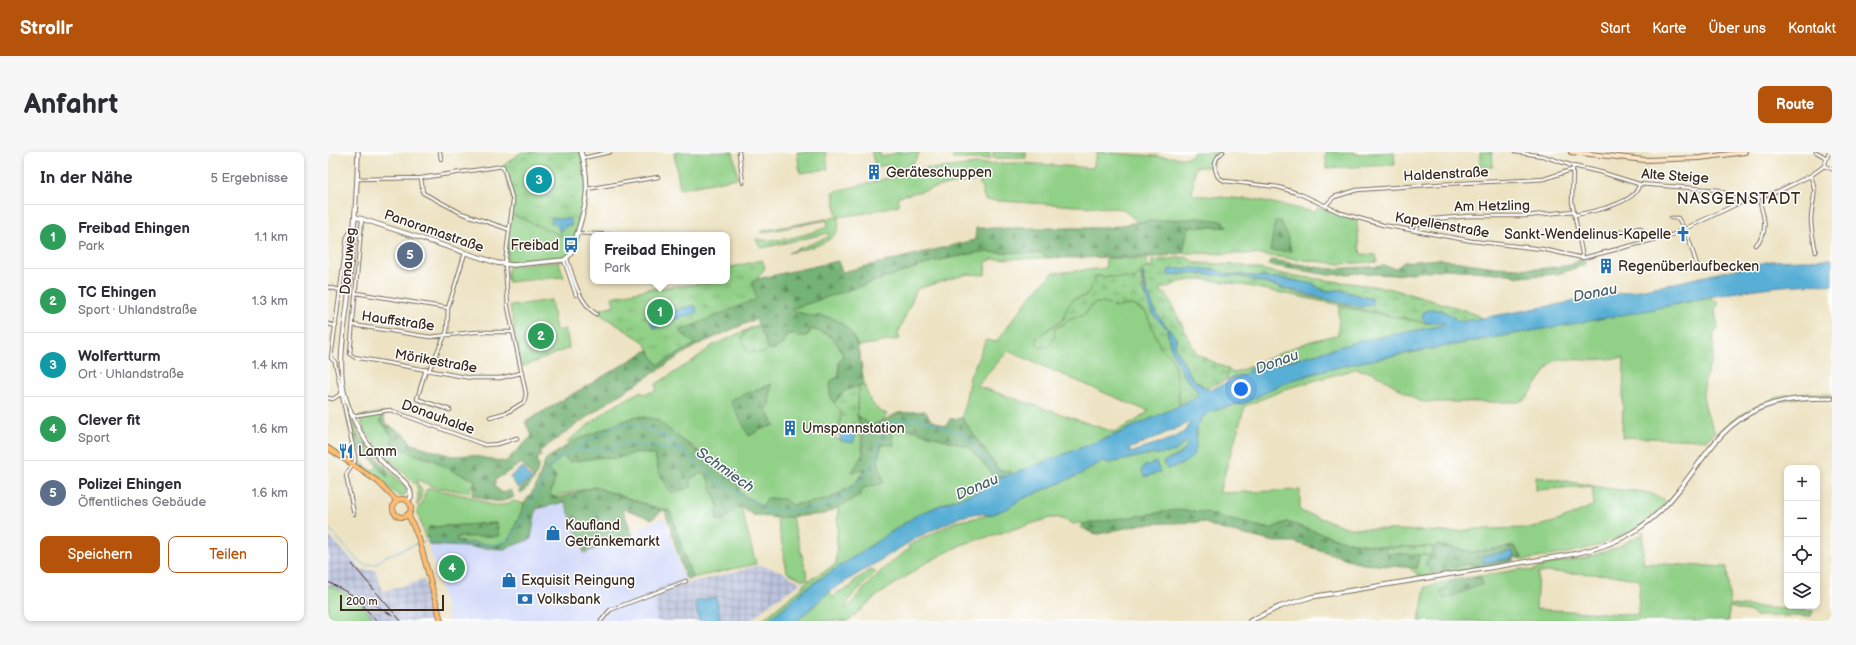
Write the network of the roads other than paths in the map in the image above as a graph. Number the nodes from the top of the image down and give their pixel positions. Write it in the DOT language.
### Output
graph roads {
  1 [pos="358,152"];
  2 [pos="440,152"];
  3 [pos="581,152"];
  4 [pos="610,152"];
  5 [pos="739,152"];
  6 [pos="1223,152"];
  7 [pos="1515,152"];
  8 [pos="1571,152"];
  9 [pos="1745,152"];
  10 [pos="1816,152"];
  11 [pos="1829,152"];
  12 [pos="583,158"];
  13 [pos="1827,158"];
  14 [pos="441,159"];
  15 [pos="1572,166"];
  16 [pos="1824,166"];
  17 [pos="1832,169"];
  18 [pos="1572,170"];
  19 [pos="1810,176"];
  20 [pos="658,177"];
  21 [pos="421,178"];
  22 [pos="357,179"];
  23 [pos="743,183"];
  24 [pos="1639,184"];
  25 [pos="587,189"];
  26 [pos="1758,197"];
  27 [pos="1737,204"];
  28 [pos="1325,206"];
  29 [pos="1574,211"];
  30 [pos="1575,215"];
  31 [pos="356,217"];
  32 [pos="362,218"];
  33 [pos="1671,218"];
  34 [pos="355,224"];
  35 [pos="508,229"];
  36 [pos="1685,229"];
  37 [pos="1415,231"];
  38 [pos="1620,232"];
  39 [pos="577,234"];
  40 [pos="590,234"];
  41 [pos="354,237"];
  42 [pos="347,240"];
  43 [pos="1649,240"];
  44 [pos="1755,245"];
  45 [pos="1816,252"];
  46 [pos="465,253"];
  47 [pos="1584,258"];
  48 [pos="566,259"];
  49 [pos="505,265"];
  50 [pos="1697,265"];
  51 [pos="328,287"];
  52 [pos="340,290"];
  53 [pos="356,293"];
  54 [pos="448,308"];
  55 [pos="596,314"];
  56 [pos="328,324"];
  57 [pos="353,325"];
  58 [pos="336,326"];
  59 [pos="513,332"];
  60 [pos="444,336"];
  61 [pos="350,354"];
  62 [pos="329,358"];
  63 [pos="428,369"];
  64 [pos="521,374"];
  65 [pos="343,393"];
  66 [pos="328,398"];
  67 [pos="1832,398"];
  68 [pos="450,410"];
  69 [pos="352,416"];
  70 [pos="490,417"];
  71 [pos="517,438"];
  72 [pos="328,448"];
  73 [pos="352,464"];
  74 [pos="396,501"];
  75 [pos="408,501"];
  76 [pos="354,514"];
  77 [pos="408,514"];
  78 [pos="686,582"];
  79 [pos="440,621"];
  80 [pos="601,621"];
  81 [pos="1250,621"];
  1 -- 22 [label="street"];
  2 -- 14 [label="street"];
  3 -- 12 [label="street"];
  4 -- 12 [label="street"];
  5 -- 23 [label="street"];
  6 -- 28 [label="street, Kapellenstraße"];
  7 -- 15 [label="street, Alte Steige"];
  8 -- 9 [label="main road"];
  10 -- 13 [label="street"];
  11 -- 13 [label="street"];
  12 -- 25 [label="street"];
  13 -- 16 [label="street"];
  15 -- 18 [label="street"];
  15 -- 24 [label="street, Alte Steige"];
  16 -- 17 [label="street"];
  16 -- 19 [label="street, Kapellenstraße"];
  18 -- 28 [label="street, Haldenstraße"];
  18 -- 29 [label="street"];
  19 -- 26 [label="street, Kapellenstraße"];
  19 -- 45 [label="street"];
  20 -- 25 [label="street"];
  21 -- 22 [label="street"];
  21 -- 35 [label="street"];
  21 -- 35 [label="street"];
  22 -- 31 [label="street"];
  24 -- 27 [label="street, Alte Steige"];
  24 -- 30 [label="street"];
  25 -- 39 [label="street"];
  26 -- 27 [label="street, Kapellenstraße"];
  26 -- 44 [label="street"];
  27 -- 36 [label="street, Kapellenstraße"];
  28 -- 37 [label="street, Kapellenstraße"];
  29 -- 30 [label="street"];
  29 -- 37 [label="street, Am Hetzling"];
  30 -- 47 [label="street"];
  31 -- 32 [label="street, Panoramastraße"];
  31 -- 34 [label="street"];
  32 -- 46 [label="street, Panoramastraße"];
  32 -- 53 [label="street, Donauweg"];
  33 -- 36 [label="street"];
  34 -- 41 [label="street"];
  34 -- 42 [label="street"];
  35 -- 49 [label="street"];
  36 -- 43 [label="street, Kapellenstraße"];
  36 -- 50 [label="street"];
  37 -- 47 [label="street, Kapellenstraße"];
  38 -- 43 [label="street"];
  39 -- 40 [label="street"];
  39 -- 48 [label="street"];
  41 -- 42 [label="street"];
  41 -- 65 [label="street"];
  42 -- 52 [label="street"];
  43 -- 47 [label="street, Kapellenstraße"];
  46 -- 49 [label="street, Panoramastraße"];
  46 -- 54 [label="street"];
  48 -- 49 [label="street"];
  48 -- 55 [label="street"];
  49 -- 59 [label="street"];
  51 -- 52 [label="street"];
  52 -- 58 [label="street"];
  53 -- 54 [label="street"];
  53 -- 57 [label="street, Donauweg"];
  54 -- 60 [label="street"];
  56 -- 58 [label="street"];
  57 -- 60 [label="street, Hauffstraße"];
  57 -- 61 [label="street, Donauweg"];
  58 -- 62 [label="street"];
  59 -- 60 [label="street, Hauffstraße"];
  59 -- 64 [label="street"];
  60 -- 63 [label="street"];
  61 -- 63 [label="street, Mörikestraße"];
  62 -- 65 [label="street"];
  63 -- 64 [label="street, Mörikestraße"];
  63 -- 68 [label="street"];
  64 -- 70 [label="street"];
  65 -- 66 [label="street"];
  65 -- 69 [label="street"];
  65 -- 73 [label="street"];
  67 -- 81 [label="street"];
  69 -- 71 [label="street, Donauhalde"];
  69 -- 75 [label="street"];
  72 -- 73 [label="main road"];
  73 -- 74 [label="main road"];
  73 -- 76 [label="street"];
  74 -- 75 [label="main road"];
  74 -- 77 [label="main road"];
  75 -- 77 [label="main road"];
  77 -- 79 [label="main road"];
  78 -- 80 [label="street"];
}
